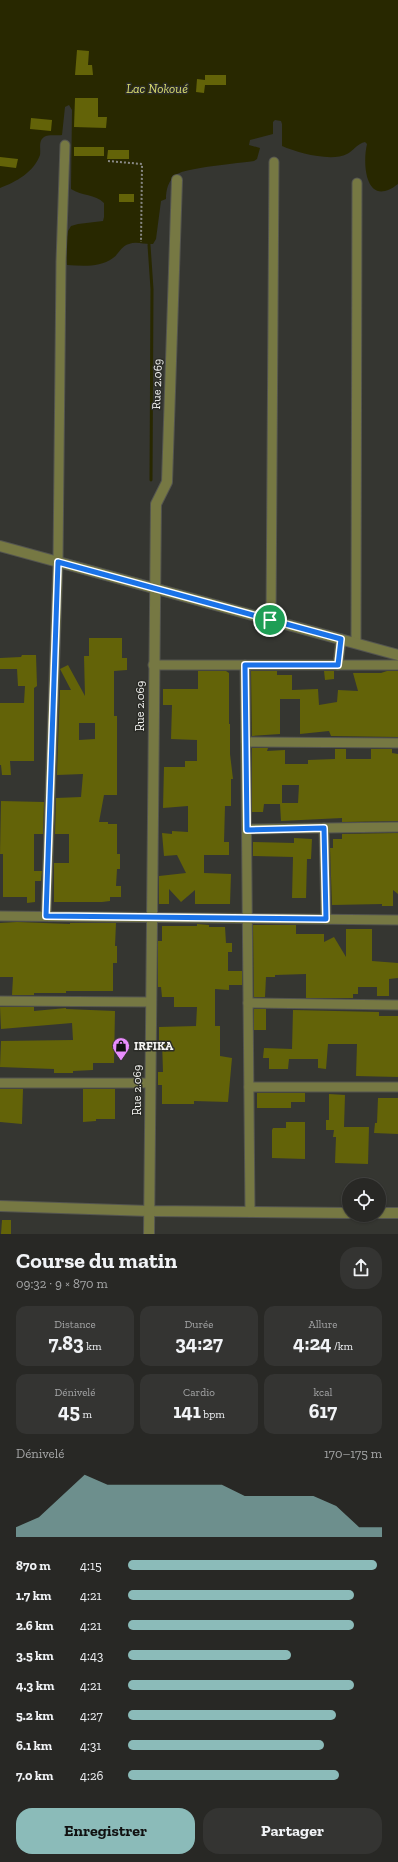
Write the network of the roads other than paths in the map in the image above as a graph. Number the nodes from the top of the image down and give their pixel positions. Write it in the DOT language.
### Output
graph roads {
  1 [pos="65,145"];
  2 [pos="274,162"];
  3 [pos="177,180"];
  4 [pos="357,183"];
  5 [pos="0,546"];
  6 [pos="58,562"];
  7 [pos="154,588"];
  8 [pos="270,620"];
  9 [pos="341,639"];
  10 [pos="356,643"];
  11 [pos="398,655"];
  12 [pos="153,665"];
  13 [pos="245,665"];
  14 [pos="338,665"];
  15 [pos="398,665"];
  16 [pos="246,742"];
  17 [pos="398,743"];
  18 [pos="398,827"];
  19 [pos="324,828"];
  20 [pos="247,830"];
  21 [pos="0,916"];
  22 [pos="46,916"];
  23 [pos="152,917"];
  24 [pos="248,918"];
  25 [pos="326,919"];
  26 [pos="398,920"];
  27 [pos="0,1001"];
  28 [pos="151,1002"];
  29 [pos="248,1003"];
  30 [pos="398,1005"];
  31 [pos="0,1083"];
  32 [pos="150,1083"];
  33 [pos="249,1087"];
  34 [pos="398,1087"];
  35 [pos="0,1206"];
  36 [pos="149,1211"];
  37 [pos="250,1212"];
  38 [pos="342,1213"];
  39 [pos="386,1213"];
  40 [pos="398,1214"];
  41 [pos="149,1234"];
  1 -- 6 [label="street"];
  2 -- 8 [label="street"];
  3 -- 7 [label="street, Rue 2.069"];
  4 -- 10 [label="street"];
  5 -- 6 [label="street"];
  6 -- 7 [label="street"];
  6 -- 22 [label="street"];
  7 -- 8 [label="street"];
  7 -- 12 [label="street, Rue 2.069"];
  8 -- 9 [label="street"];
  9 -- 10 [label="street"];
  9 -- 14 [label="street"];
  10 -- 11 [label="street"];
  12 -- 13 [label="street"];
  12 -- 23 [label="street, Rue 2.069"];
  13 -- 14 [label="street"];
  13 -- 16 [label="street"];
  14 -- 15 [label="street"];
  16 -- 17 [label="street"];
  16 -- 20 [label="street"];
  18 -- 19 [label="street"];
  19 -- 20 [label="street"];
  19 -- 25 [label="street"];
  20 -- 24 [label="street"];
  21 -- 22 [label="street"];
  22 -- 23 [label="street"];
  23 -- 24 [label="street"];
  23 -- 28 [label="street, Rue 2.069"];
  24 -- 25 [label="street"];
  24 -- 29 [label="street"];
  25 -- 26 [label="street"];
  27 -- 28 [label="street"];
  28 -- 32 [label="street, Rue 2.069"];
  29 -- 30 [label="street"];
  29 -- 33 [label="street"];
  31 -- 32 [label="street"];
  32 -- 36 [label="street, Rue 2.069"];
  33 -- 34 [label="street"];
  33 -- 37 [label="street"];
  35 -- 36 [label="street"];
  36 -- 37 [label="street"];
  36 -- 41 [label="street, Rue 2.069"];
  37 -- 38 [label="street"];
  39 -- 40 [label="street"];
}
